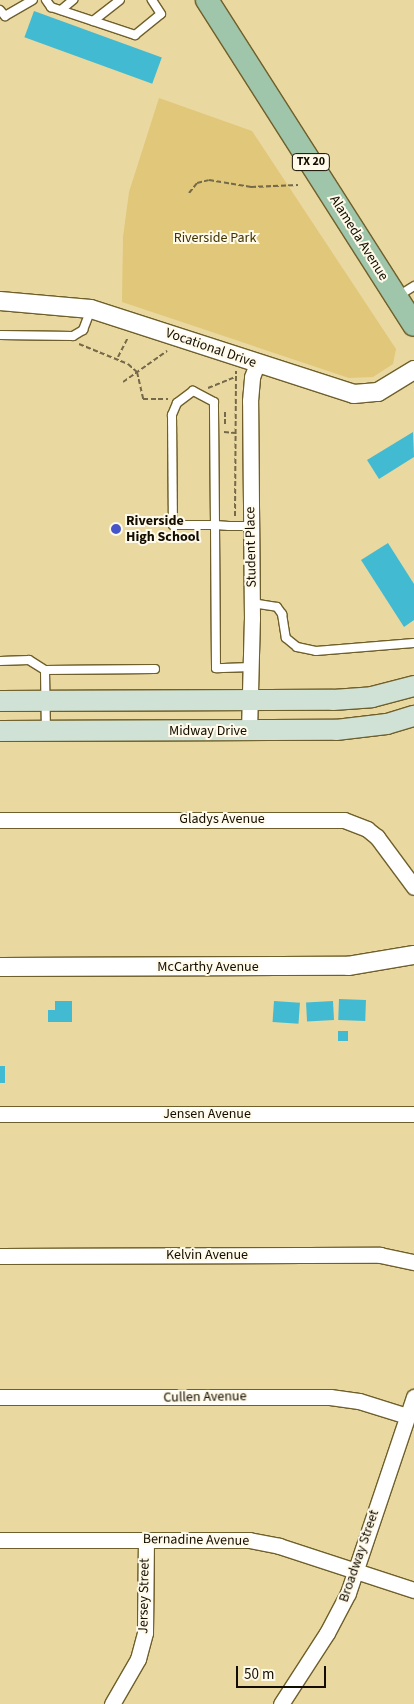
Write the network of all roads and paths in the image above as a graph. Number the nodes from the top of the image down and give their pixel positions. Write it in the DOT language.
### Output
graph roads {
  1 [pos="33,0"];
  2 [pos="46,0"];
  3 [pos="73,0"];
  4 [pos="120,0"];
  5 [pos="152,0"];
  6 [pos="207,0"];
  7 [pos="0,10"];
  8 [pos="61,10"];
  9 [pos="93,21"];
  10 [pos="298,185"];
  11 [pos="189,193"];
  12 [pos="405,292"];
  13 [pos="0,301"];
  14 [pos="91,309"];
  15 [pos="414,324"];
  16 [pos="0,335"];
  17 [pos="128,337"];
  18 [pos="71,344"];
  19 [pos="167,351"];
  20 [pos="118,358"];
  21 [pos="257,364"];
  22 [pos="414,370"];
  23 [pos="236,371"];
  24 [pos="136,372"];
  25 [pos="235,377"];
  26 [pos="123,382"];
  27 [pos="198,386"];
  28 [pos="208,388"];
  29 [pos="213,392"];
  30 [pos="172,395"];
  31 [pos="223,405"];
  32 [pos="235,433"];
  33 [pos="215,525"];
  34 [pos="235,526"];
  35 [pos="251,526"];
  36 [pos="252,603"];
  37 [pos="414,643"];
  38 [pos="0,661"];
  39 [pos="251,667"];
  40 [pos="155,669"];
  41 [pos="45,670"];
  42 [pos="414,686"];
  43 [pos="249,700"];
  44 [pos="0,701"];
  45 [pos="46,701"];
  46 [pos="414,716"];
  47 [pos="0,731"];
  48 [pos="46,731"];
  49 [pos="249,731"];
  50 [pos="0,820"];
  51 [pos="414,887"];
  52 [pos="414,955"];
  53 [pos="0,967"];
  54 [pos="0,1114"];
  55 [pos="414,1114"];
  56 [pos="0,1256"];
  57 [pos="414,1262"];
  58 [pos="0,1397"];
  59 [pos="414,1397"];
  60 [pos="407,1416"];
  61 [pos="0,1540"];
  62 [pos="146,1540"];
  63 [pos="355,1572"];
  64 [pos="414,1590"];
  65 [pos="112,1704"];
  66 [pos="281,1704"];
  1 -- 7 [label="lane"];
  2 -- 8 [label="lane"];
  3 -- 8 [label="lane"];
  4 -- 9 [label="lane"];
  5 -- 9 [label="lane"];
  6 -- 12 [label="main road, Alameda Avenue / TX 20"];
  8 -- 9 [label="lane"];
  10 -- 11 [label="path"];
  12 -- 15 [label="main road, Alameda Avenue / TX 20"];
  13 -- 14 [label="street, Vocational Drive"];
  14 -- 16 [label="lane"];
  14 -- 21 [label="street, Vocational Drive"];
  17 -- 20 [label="path"];
  18 -- 20 [label="path"];
  19 -- 24 [label="path"];
  20 -- 24 [label="path"];
  21 -- 22 [label="street, Vocational Drive"];
  21 -- 35 [label="street, Student Place"];
  23 -- 25 [label="path"];
  24 -- 26 [label="path"];
  24 -- 30 [label="path"];
  25 -- 28 [label="path"];
  25 -- 32 [label="path"];
  27 -- 28 [label="path"];
  28 -- 29 [label="path"];
  31 -- 32 [label="path"];
  32 -- 34 [label="path"];
  33 -- 33 [label="lane"];
  33 -- 34 [label="lane"];
  33 -- 39 [label="lane"];
  34 -- 35 [label="lane"];
  35 -- 36 [label="street, Student Place"];
  36 -- 37 [label="lane"];
  36 -- 39 [label="street, Student Place"];
  38 -- 41 [label="lane"];
  39 -- 43 [label="street, Student Place"];
  40 -- 41 [label="lane"];
  41 -- 45 [label="lane"];
  42 -- 43 [label="main road"];
  43 -- 45 [label="main road"];
  43 -- 49 [label="street, Student Place"];
  44 -- 45 [label="main road"];
  45 -- 48 [label="lane"];
  46 -- 49 [label="main road, Midway Drive"];
  47 -- 48 [label="main road, Midway Drive"];
  48 -- 49 [label="main road, Midway Drive"];
  50 -- 51 [label="street, Gladys Avenue"];
  52 -- 53 [label="street, McCarthy Avenue"];
  54 -- 55 [label="street, Jensen Avenue"];
  56 -- 57 [label="street, Kelvin Avenue"];
  58 -- 60 [label="street, Cullen Avenue"];
  59 -- 60 [label="street, Broadway Street"];
  60 -- 63 [label="street, Broadway Street"];
  61 -- 62 [label="street, Bernadine Avenue"];
  62 -- 63 [label="street, Bernadine Avenue"];
  62 -- 65 [label="street, Jersey Street"];
  63 -- 64 [label="street, Bernadine Avenue"];
  63 -- 66 [label="street, Broadway Street"];
}
